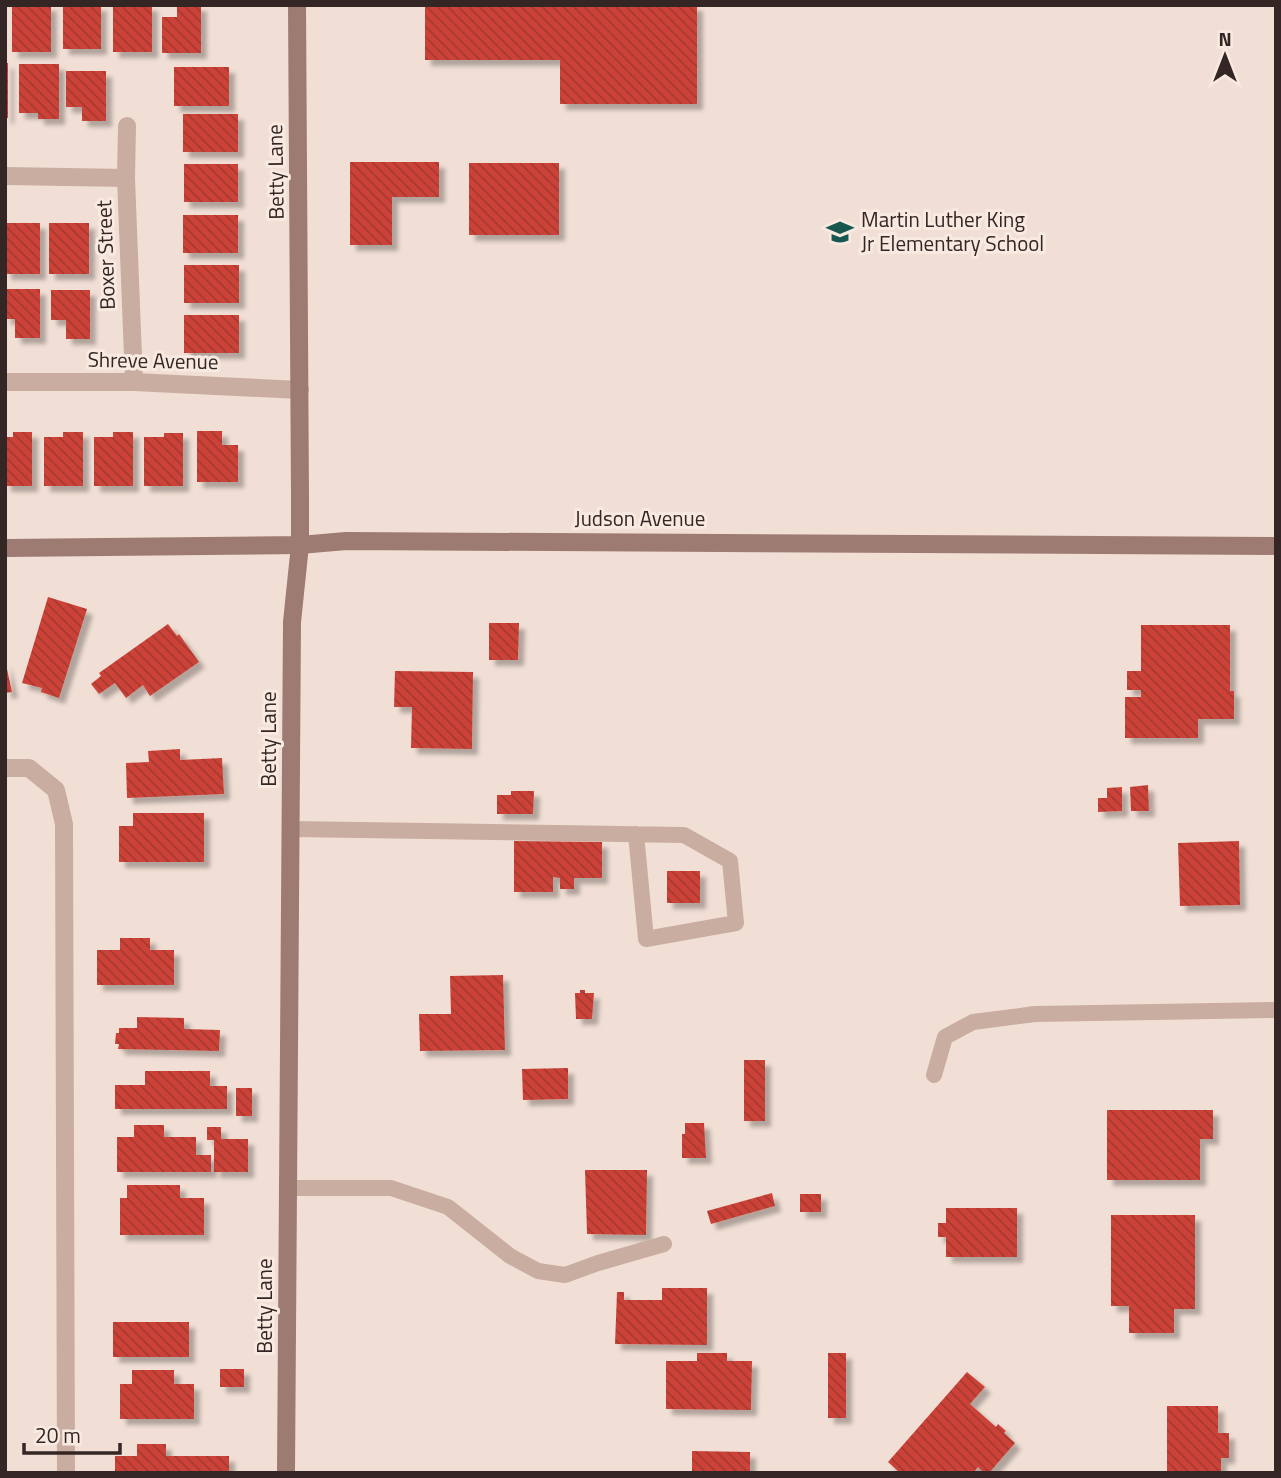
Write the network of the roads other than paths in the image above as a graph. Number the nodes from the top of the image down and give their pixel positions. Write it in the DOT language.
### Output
graph roads {
  1 [pos="297,5"];
  2 [pos="127,126"];
  3 [pos="5,176"];
  4 [pos="126,178"];
  5 [pos="5,382"];
  6 [pos="134,382"];
  7 [pos="300,390"];
  8 [pos="300,545"];
  9 [pos="1276,546"];
  10 [pos="5,548"];
  11 [pos="5,768"];
  12 [pos="291,829"];
  13 [pos="636,834"];
  14 [pos="1276,1010"];
  15 [pos="934,1075"];
  16 [pos="288,1188"];
  17 [pos="664,1244"];
  18 [pos="66,1473"];
  19 [pos="286,1473"];
  1 -- 7 [label="street, Betty Lane"];
  2 -- 4 [label="street, Boxer Street"];
  3 -- 4 [label="street"];
  4 -- 6 [label="street, Boxer Street"];
  5 -- 6 [label="street, Shreve Avenue"];
  6 -- 7 [label="street, Shreve Avenue"];
  7 -- 8 [label="street, Betty Lane"];
  8 -- 9 [label="street, Judson Avenue"];
  8 -- 10 [label="street, Judson Avenue"];
  8 -- 12 [label="street, Betty Lane"];
  11 -- 18 [label="street"];
  12 -- 13 [label="lane"];
  12 -- 16 [label="street, Betty Lane"];
  13 -- 13 [label="lane"];
  14 -- 15 [label="lane"];
  16 -- 17 [label="lane"];
  16 -- 19 [label="street, Betty Lane"];
}
